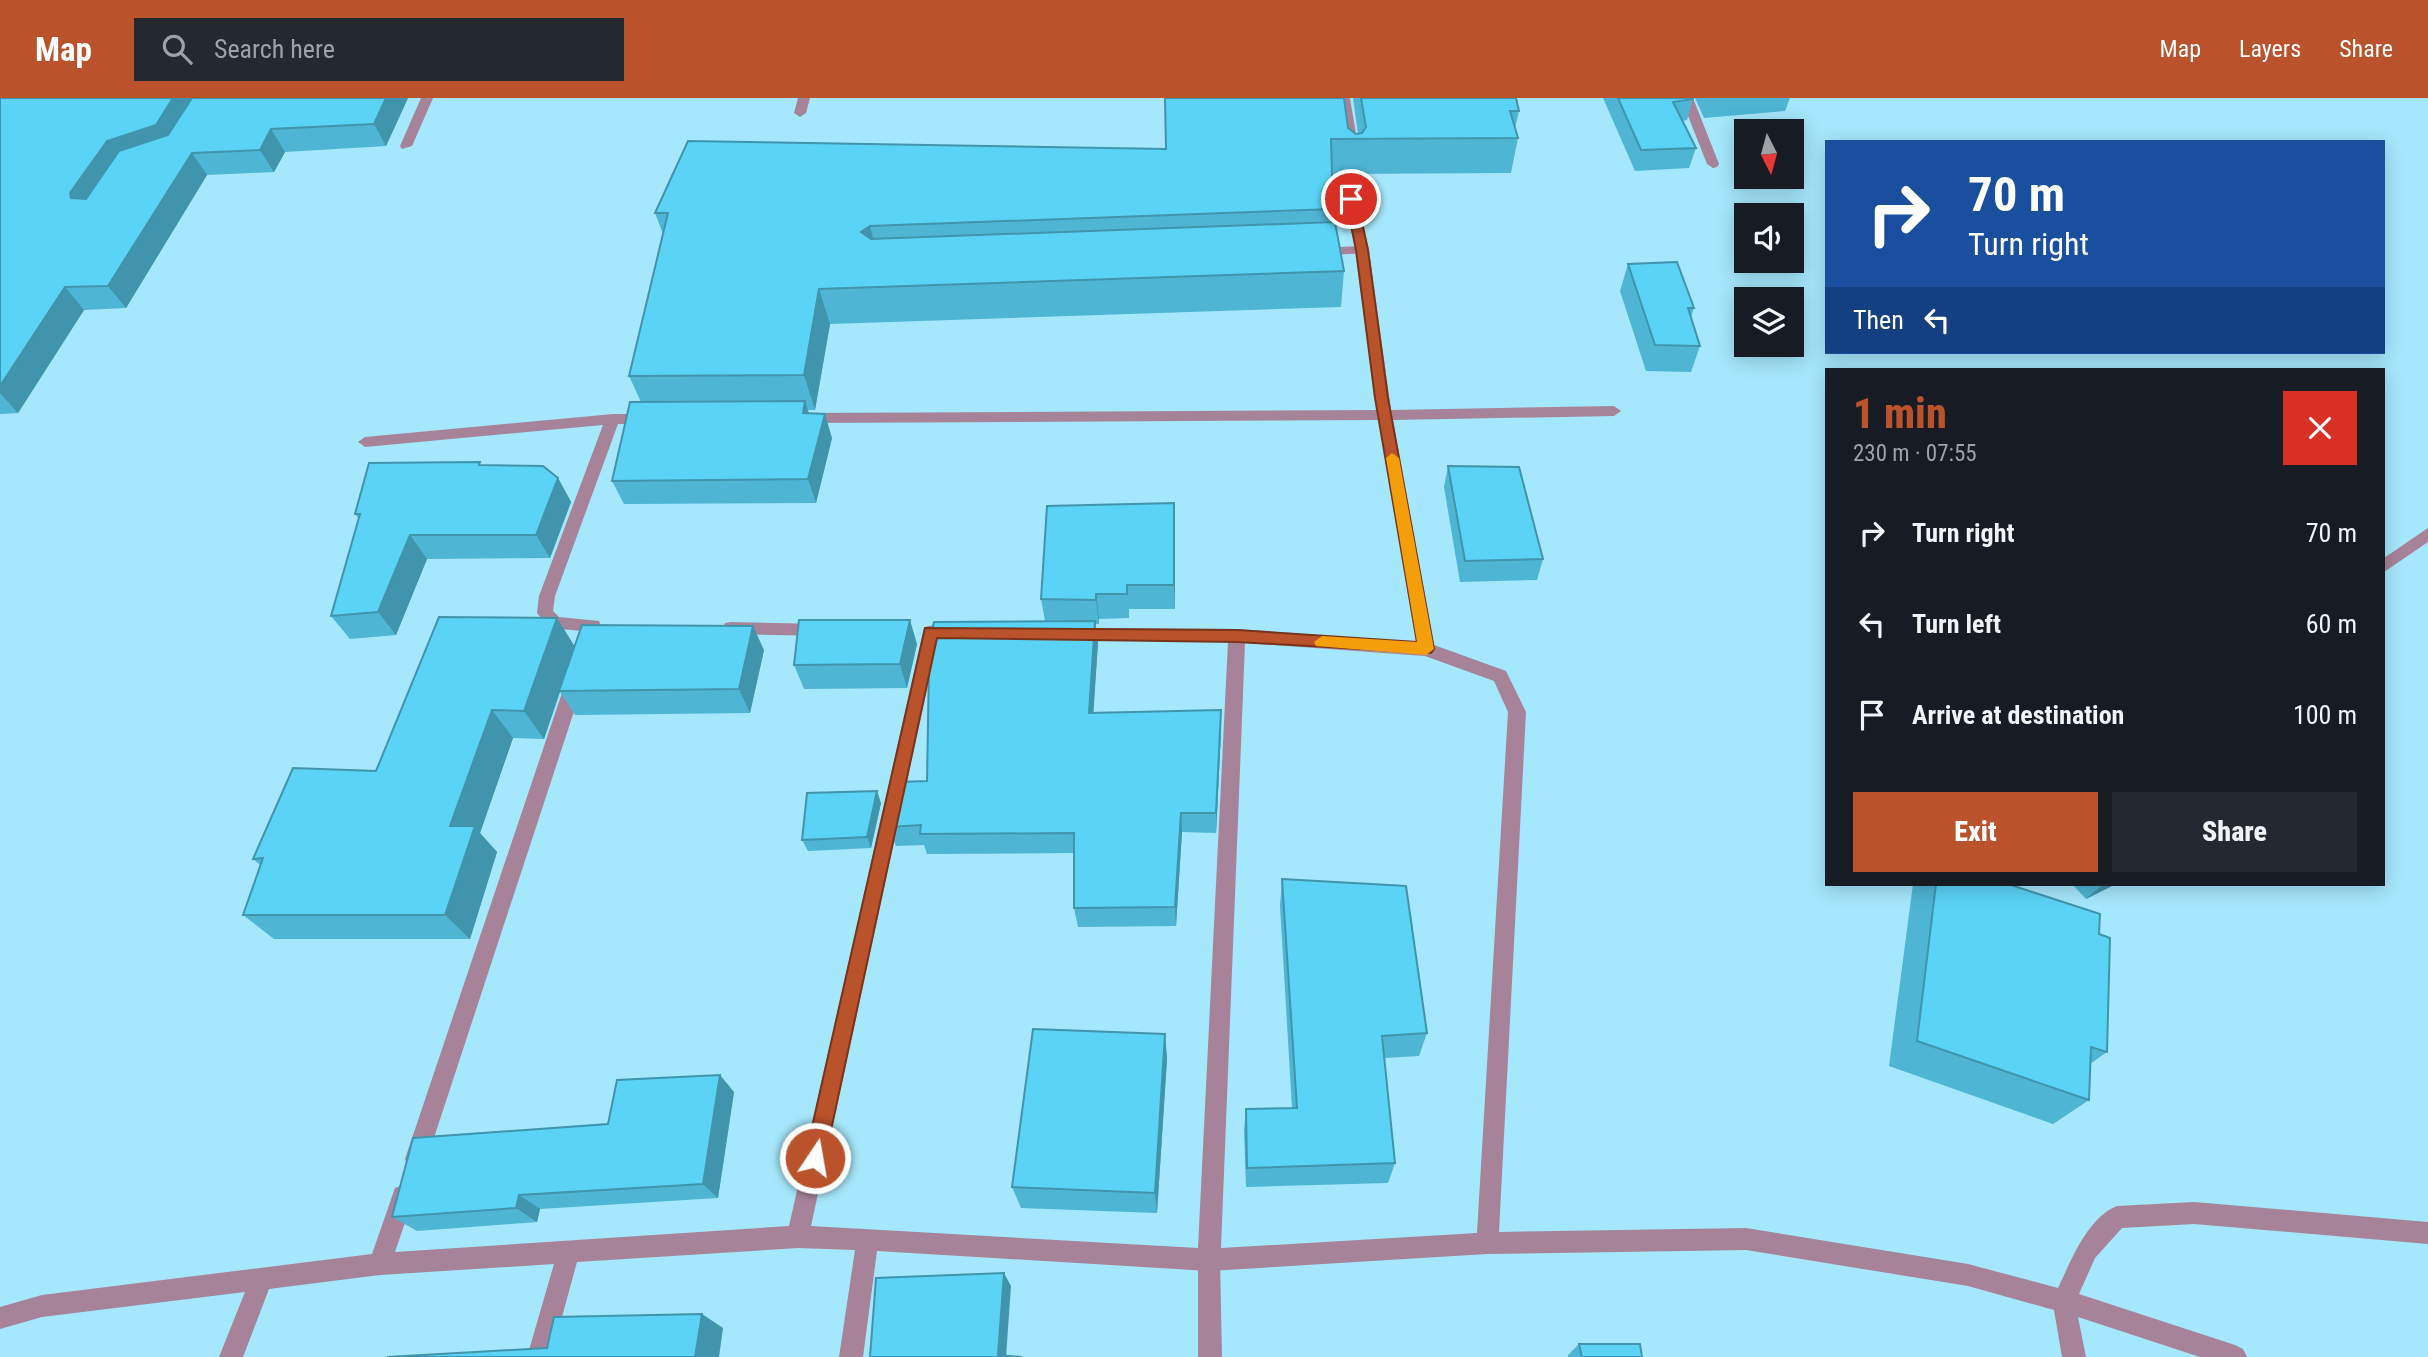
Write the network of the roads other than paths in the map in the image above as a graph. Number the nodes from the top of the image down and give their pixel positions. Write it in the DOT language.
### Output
graph roads {
  1 [pos="427,98"];
  2 [pos="804,98"];
  3 [pos="1345,98"];
  4 [pos="1687,98"];
  5 [pos="800,113"];
  6 [pos="406,146"];
  7 [pos="1354,163"];
  8 [pos="1713,164"];
  9 [pos="1351,199"];
  10 [pos="1362,250"];
  11 [pos="1307,252"];
  12 [pos="1614,411"];
  13 [pos="1385,415"];
  14 [pos="792,418"];
  15 [pos="612,419"];
  16 [pos="668,419"];
  17 [pos="365,442"];
  18 [pos="2428,534"];
  19 [pos="2385,565"];
  20 [pos="715,628"];
  21 [pos="596,630"];
  22 [pos="836,630"];
  23 [pos="972,632"];
  24 [pos="1056,634"];
  25 [pos="1237,636"];
  26 [pos="1426,649"];
  27 [pos="580,665"];
  28 [pos="2428,1233"];
  29 [pos="798,1237"];
  30 [pos="868,1239"];
  31 [pos="1488,1243"];
  32 [pos="569,1251"];
  33 [pos="1209,1260"];
  34 [pos="380,1264"];
  35 [pos="262,1278"];
  36 [pos="2064,1301"];
  37 [pos="0,1318"];
  38 [pos="231,1357"];
  39 [pos="539,1357"];
  40 [pos="851,1357"];
  41 [pos="1210,1357"];
  42 [pos="2074,1357"];
  43 [pos="2235,1357"];
  1 -- 6 [label="street"];
  2 -- 5 [label="street"];
  3 -- 7 [label="street"];
  4 -- 8 [label="street"];
  9 -- 10 [label="street"];
  10 -- 11 [label="street"];
  10 -- 13 [label="street"];
  12 -- 13 [label="street"];
  13 -- 14 [label="street"];
  13 -- 26 [label="street"];
  15 -- 16 [label="street"];
  15 -- 17 [label="street"];
  15 -- 21 [label="street"];
  18 -- 19 [label="street"];
  20 -- 22 [label="street"];
  23 -- 29 [label="street"];
  24 -- 25 [label="street"];
  25 -- 26 [label="street"];
  25 -- 33 [label="street"];
  26 -- 31 [label="street"];
  27 -- 34 [label="street"];
  28 -- 36 [label="street"];
  29 -- 30 [label="street"];
  29 -- 32 [label="street"];
  30 -- 33 [label="street"];
  30 -- 40 [label="street"];
  31 -- 33 [label="street"];
  31 -- 36 [label="street"];
  32 -- 34 [label="street"];
  32 -- 39 [label="street"];
  33 -- 41 [label="street"];
  34 -- 35 [label="street"];
  35 -- 37 [label="street"];
  35 -- 38 [label="street"];
  36 -- 42 [label="street"];
  36 -- 43 [label="street"];
}
